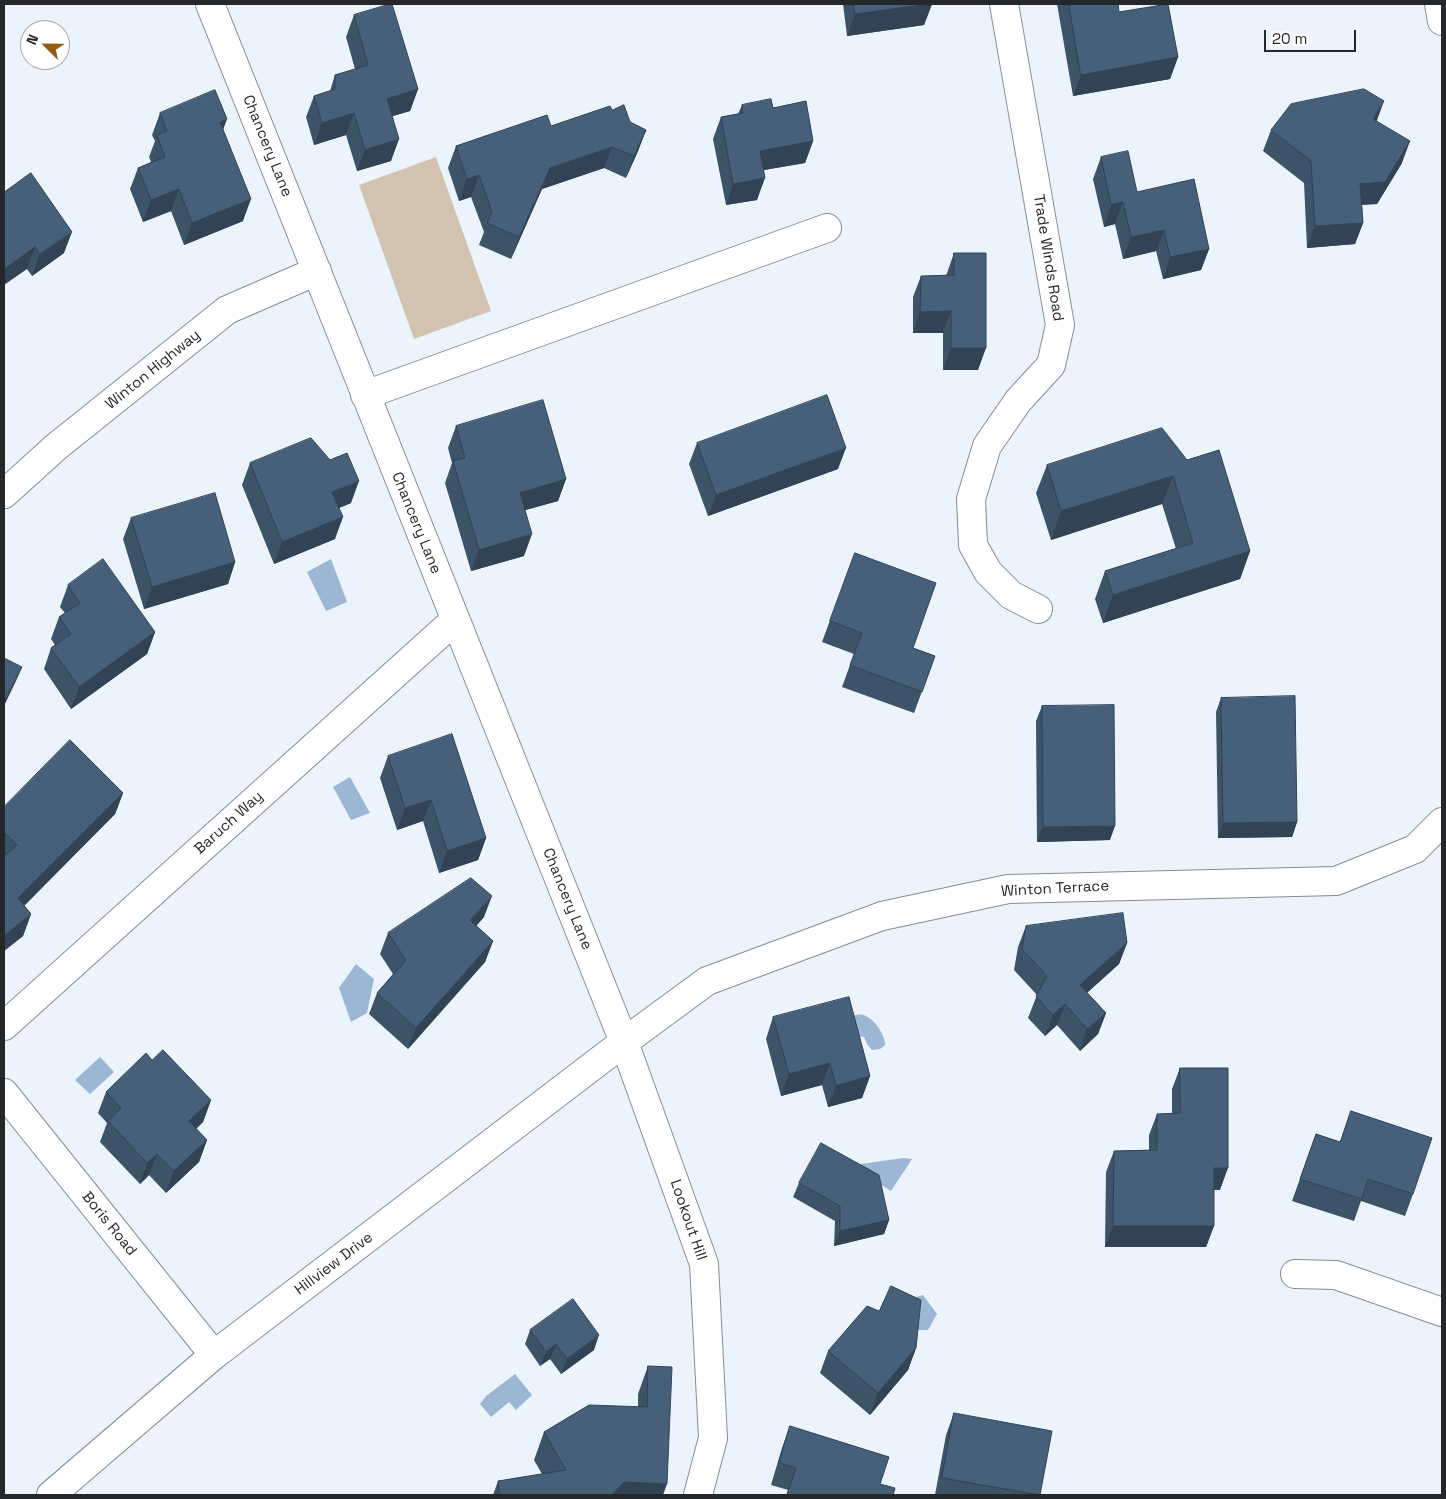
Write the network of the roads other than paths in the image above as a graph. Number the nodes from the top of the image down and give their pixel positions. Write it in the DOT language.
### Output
graph roads {
  1 [pos="210,4"];
  2 [pos="1004,4"];
  3 [pos="1439,4"];
  4 [pos="1442,21"];
  5 [pos="827,228"];
  6 [pos="317,270"];
  7 [pos="365,395"];
  8 [pos="4,494"];
  9 [pos="1038,609"];
  10 [pos="455,620"];
  11 [pos="1442,822"];
  12 [pos="4,1026"];
  13 [pos="624,1042"];
  14 [pos="4,1093"];
  15 [pos="1295,1274"];
  16 [pos="1442,1312"];
  17 [pos="214,1355"];
  18 [pos="51,1495"];
  19 [pos="698,1495"];
  1 -- 6 [label="street, Chancery Lane"];
  2 -- 9 [label="street, Trade Winds Road"];
  3 -- 4 [label="street"];
  5 -- 7 [label="street"];
  6 -- 7 [label="street, Chancery Lane"];
  6 -- 8 [label="street, Winton Highway"];
  7 -- 10 [label="street, Chancery Lane"];
  10 -- 12 [label="street, Baruch Way"];
  10 -- 13 [label="street, Chancery Lane"];
  11 -- 13 [label="street, Winton Terrace"];
  13 -- 17 [label="street, Hillview Drive"];
  13 -- 19 [label="street, Lookout Hill"];
  14 -- 17 [label="street, Boris Road"];
  15 -- 16 [label="street"];
  17 -- 18 [label="street, Hillview Drive"];
}
